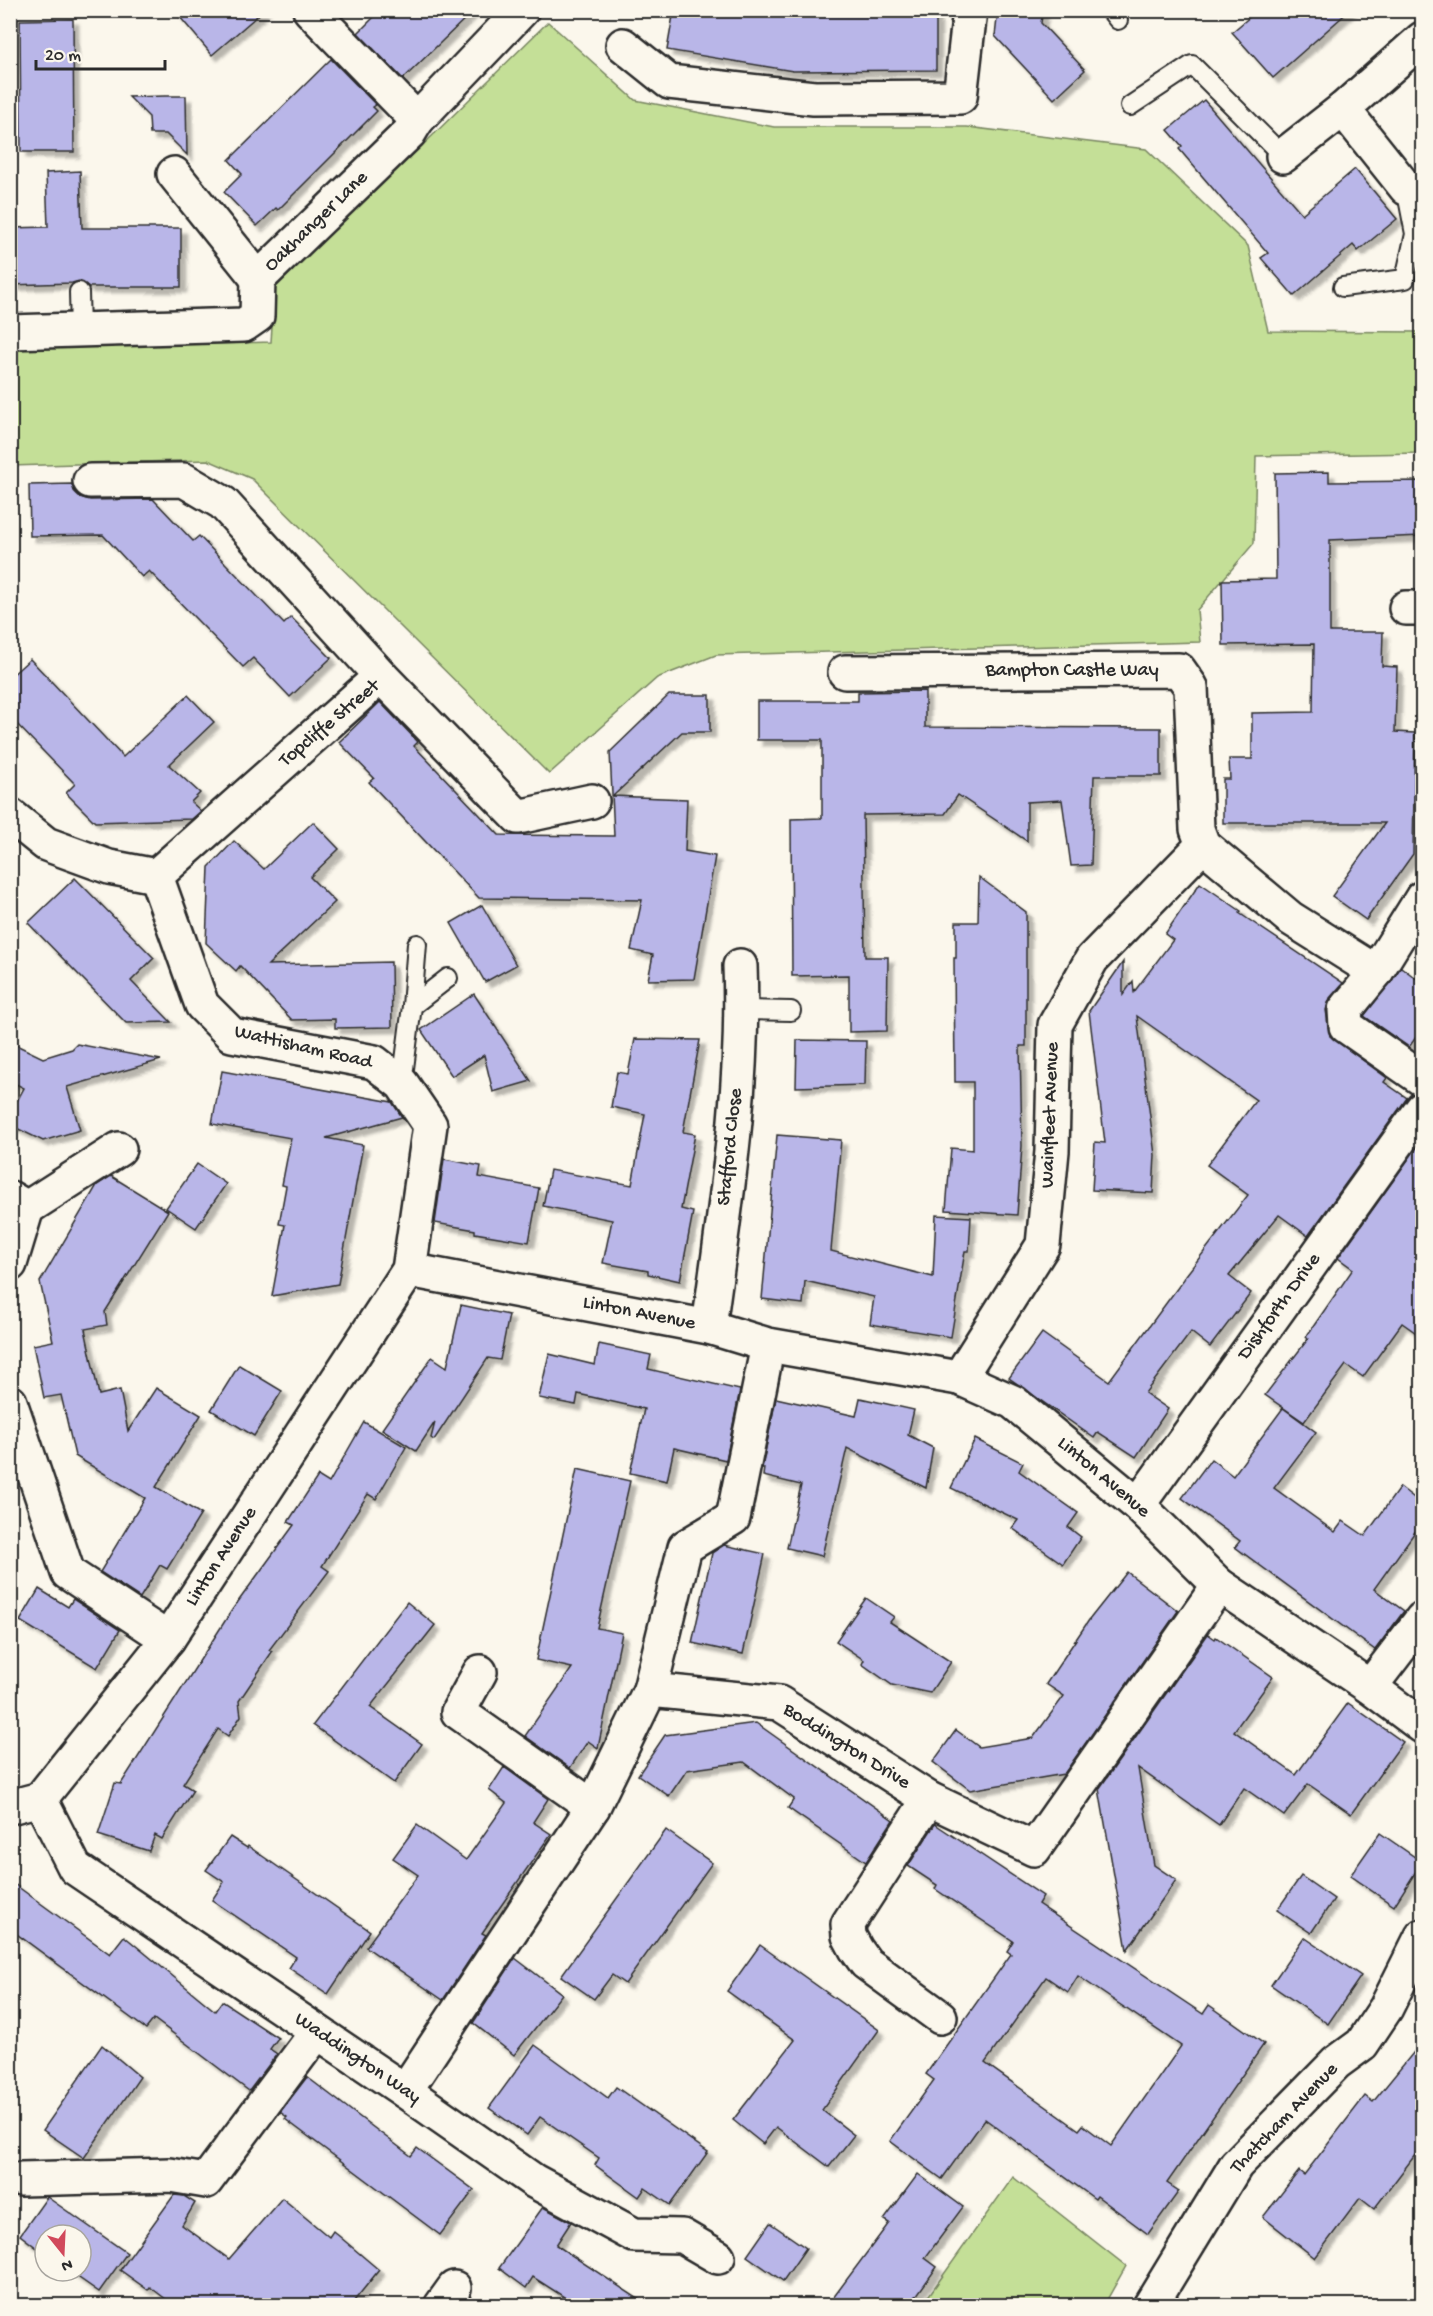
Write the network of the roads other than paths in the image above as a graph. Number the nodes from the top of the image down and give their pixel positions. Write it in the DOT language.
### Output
graph roads {
  1 [pos="309,10"];
  2 [pos="522,10"];
  3 [pos="970,10"];
  4 [pos="1422,39"];
  5 [pos="623,45"];
  6 [pos="1130,106"];
  7 [pos="1343,109"];
  8 [pos="417,120"];
  9 [pos="1283,156"];
  10 [pos="174,174"];
  11 [pos="1406,188"];
  12 [pos="1418,224"];
  13 [pos="258,279"];
  14 [pos="1343,287"];
  15 [pos="79,292"];
  16 [pos="80,330"];
  17 [pos="10,332"];
  18 [pos="90,481"];
  19 [pos="845,672"];
  20 [pos="381,676"];
  21 [pos="592,801"];
  22 [pos="10,815"];
  23 [pos="1203,845"];
  24 [pos="156,876"];
  25 [pos="1422,898"];
  26 [pos="417,944"];
  27 [pos="740,966"];
  28 [pos="1376,972"];
  29 [pos="448,978"];
  30 [pos="412,1006"];
  31 [pos="742,1010"];
  32 [pos="791,1011"];
  33 [pos="1422,1079"];
  34 [pos="402,1084"];
  35 [pos="1422,1109"];
  36 [pos="119,1149"];
  37 [pos="19,1203"];
  38 [pos="10,1264"];
  39 [pos="409,1270"];
  40 [pos="709,1327"];
  41 [pos="768,1345"];
  42 [pos="959,1378"];
  43 [pos="10,1402"];
  44 [pos="1138,1505"];
  45 [pos="1219,1585"];
  46 [pos="1422,1619"];
  47 [pos="168,1640"];
  48 [pos="480,1672"];
  49 [pos="1370,1687"];
  50 [pos="650,1690"];
  51 [pos="1422,1726"];
  52 [pos="929,1799"];
  53 [pos="26,1803"];
  54 [pos="593,1807"];
  55 [pos="1422,1936"];
  56 [pos="940,2017"];
  57 [pos="317,2032"];
  58 [pos="405,2091"];
  59 [pos="21,2179"];
  60 [pos="718,2257"];
  61 [pos="1150,2306"];
  1 -- 8 [label="street"];
  2 -- 8 [label="street, Oakhanger Lane"];
  3 -- 5 [label="street"];
  4 -- 7 [label="street"];
  6 -- 9 [label="lane"];
  7 -- 9 [label="street"];
  7 -- 11 [label="street"];
  8 -- 13 [label="street, Oakhanger Lane"];
  10 -- 13 [label="street, Oakhanger Lane"];
  11 -- 12 [label="lane"];
  12 -- 14 [label="lane"];
  13 -- 16 [label="street"];
  15 -- 16 [label="lane"];
  16 -- 17 [label="street"];
  18 -- 20 [label="street"];
  19 -- 23 [label="street, Bampton Castle Way"];
  20 -- 21 [label="street, Topcliffe Street"];
  20 -- 24 [label="street, Topcliffe Street"];
  22 -- 24 [label="street"];
  23 -- 28 [label="street"];
  23 -- 42 [label="street, Wainfleet Avenue"];
  24 -- 34 [label="street, Wattisham Road"];
  25 -- 28 [label="street"];
  26 -- 30 [label="lane"];
  27 -- 31 [label="street, Stafford Close"];
  28 -- 33 [label="street"];
  29 -- 30 [label="lane"];
  30 -- 34 [label="lane"];
  31 -- 32 [label="lane"];
  31 -- 40 [label="street, Stafford Close"];
  34 -- 39 [label="street, Wattisham Road"];
  35 -- 44 [label="street, Dishforth Drive"];
  36 -- 37 [label="street"];
  37 -- 38 [label="street"];
  39 -- 40 [label="street, Linton Avenue"];
  39 -- 47 [label="street, Linton Avenue"];
  40 -- 41 [label="street, Linton Avenue"];
  41 -- 42 [label="street, Linton Avenue"];
  41 -- 50 [label="street"];
  42 -- 44 [label="street, Linton Avenue"];
  43 -- 47 [label="street"];
  44 -- 45 [label="street, Linton Avenue"];
  45 -- 49 [label="street, Linton Avenue"];
  45 -- 52 [label="street, Boddington Drive"];
  46 -- 49 [label="street"];
  47 -- 53 [label="street, Linton Avenue"];
  48 -- 54 [label="street"];
  49 -- 51 [label="street, Linton Avenue"];
  50 -- 52 [label="street, Boddington Drive"];
  50 -- 54 [label="street"];
  52 -- 56 [label="street"];
  53 -- 57 [label="street, Waddington Way"];
  54 -- 58 [label="street"];
  55 -- 61 [label="street, Thatcham Avenue"];
  57 -- 58 [label="street, Waddington Way"];
  57 -- 59 [label="street"];
  58 -- 60 [label="street, Waddington Way"];
}
